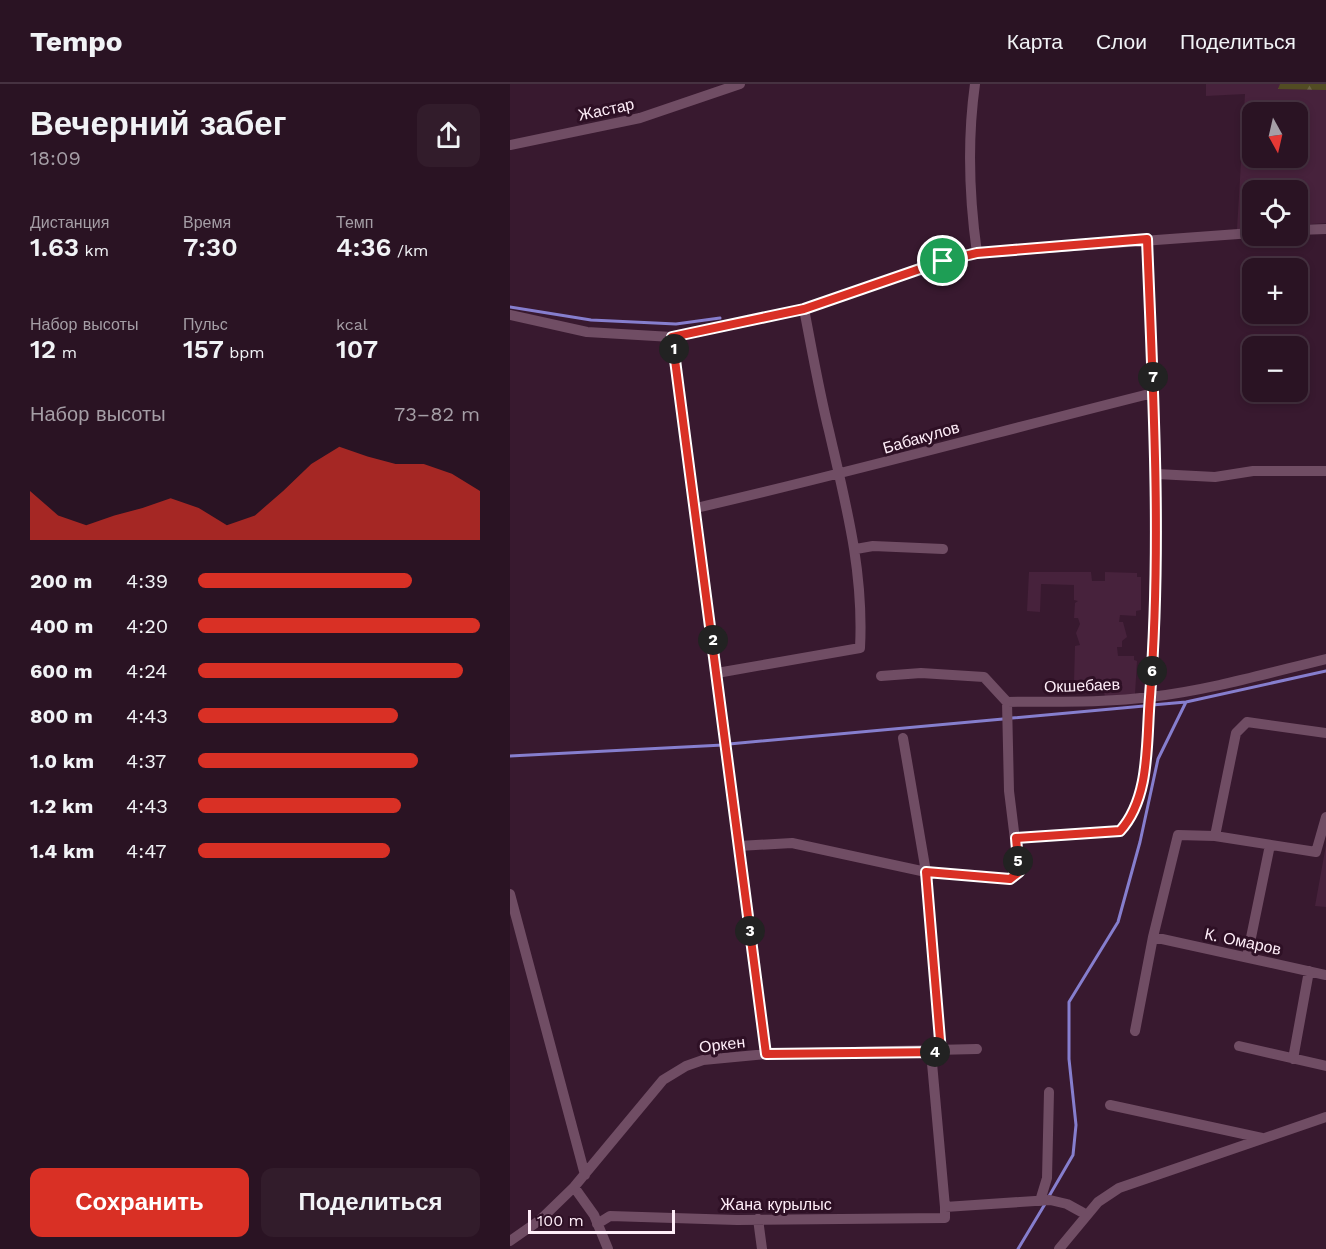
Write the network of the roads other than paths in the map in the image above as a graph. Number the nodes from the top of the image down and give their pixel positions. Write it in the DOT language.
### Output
graph roads {
  1 [pos="740,84"];
  2 [pos="975,84"];
  3 [pos="510,145"];
  4 [pos="1308,230"];
  5 [pos="1326,230"];
  6 [pos="1242,234"];
  7 [pos="1147,239"];
  8 [pos="977,253"];
  9 [pos="804,309"];
  10 [pos="510,315"];
  11 [pos="672,337"];
  12 [pos="1153,393"];
  13 [pos="1326,471"];
  14 [pos="1157,474"];
  15 [pos="839,476"];
  16 [pos="696,508"];
  17 [pos="856,549"];
  18 [pos="943,549"];
  19 [pos="1326,658"];
  20 [pos="717,673"];
  21 [pos="881,676"];
  22 [pos="1149,697"];
  23 [pos="1007,702"];
  24 [pos="1326,733"];
  25 [pos="903,738"];
  26 [pos="1326,818"];
  27 [pos="1215,836"];
  28 [pos="1016,838"];
  29 [pos="1270,845"];
  30 [pos="739,846"];
  31 [pos="926,872"];
  32 [pos="510,894"];
  33 [pos="514,928"];
  34 [pos="1153,937"];
  35 [pos="1246,957"];
  36 [pos="1309,971"];
  37 [pos="1326,975"];
  38 [pos="1135,1031"];
  39 [pos="1239,1047"];
  40 [pos="977,1049"];
  41 [pos="936,1052"];
  42 [pos="766,1054"];
  43 [pos="1293,1059"];
  44 [pos="1326,1066"];
  45 [pos="1049,1092"];
  46 [pos="1110,1105"];
  47 [pos="1326,1117"];
  48 [pos="1263,1138"];
  49 [pos="585,1175"];
  50 [pos="574,1187"];
  51 [pos="1040,1201"];
  52 [pos="945,1207"];
  53 [pos="1087,1215"];
  54 [pos="758,1220"];
  55 [pos="597,1224"];
  56 [pos="510,1241"];
  57 [pos="608,1249"];
  58 [pos="762,1249"];
  59 [pos="1059,1249"];
  1 -- 3 [label="street, Жастар"];
  2 -- 8 [label="street"];
  4 -- 5 [label="street"];
  6 -- 7 [label="street"];
  7 -- 8 [label="street"];
  7 -- 12 [label="street"];
  8 -- 9 [label="street"];
  9 -- 11 [label="street"];
  9 -- 15 [label="street"];
  10 -- 11 [label="street"];
  11 -- 16 [label="street"];
  12 -- 14 [label="street"];
  12 -- 15 [label="street, Бабакулов"];
  13 -- 14 [label="street"];
  14 -- 22 [label="street"];
  15 -- 16 [label="street, Бабакулов"];
  15 -- 17 [label="street"];
  16 -- 20 [label="street"];
  17 -- 18 [label="street"];
  17 -- 20 [label="street"];
  19 -- 22 [label="street, Окшебаев"];
  20 -- 30 [label="street"];
  21 -- 23 [label="street"];
  22 -- 23 [label="street, Окшебаев"];
  22 -- 28 [label="street"];
  23 -- 28 [label="street"];
  24 -- 27 [label="street"];
  25 -- 31 [label="street"];
  26 -- 29 [label="street"];
  27 -- 29 [label="street"];
  27 -- 34 [label="street"];
  28 -- 31 [label="street"];
  29 -- 35 [label="street"];
  30 -- 31 [label="street"];
  30 -- 42 [label="street"];
  31 -- 41 [label="street"];
  32 -- 33 [label="street"];
  33 -- 49 [label="street"];
  34 -- 35 [label="street, К. Омаров"];
  34 -- 38 [label="street"];
  35 -- 36 [label="street, К. Омаров"];
  36 -- 37 [label="street, К. Омаров"];
  36 -- 43 [label="street"];
  39 -- 43 [label="street"];
  40 -- 41 [label="street, Оркен"];
  41 -- 42 [label="street, Оркен"];
  41 -- 52 [label="street"];
  42 -- 49 [label="street, Оркен"];
  43 -- 44 [label="street"];
  45 -- 51 [label="street"];
  46 -- 48 [label="street"];
  47 -- 48 [label="street"];
  48 -- 53 [label="street"];
  49 -- 50 [label="street, Оркен"];
  50 -- 55 [label="street"];
  50 -- 56 [label="street, Оркен"];
  51 -- 52 [label="street, Жана курылыс"];
  51 -- 53 [label="street, Жана курылыс"];
  52 -- 54 [label="street, Жана курылыс"];
  53 -- 59 [label="street"];
  54 -- 55 [label="street, Жана курылыс"];
  54 -- 58 [label="street"];
  55 -- 57 [label="street"];
}
